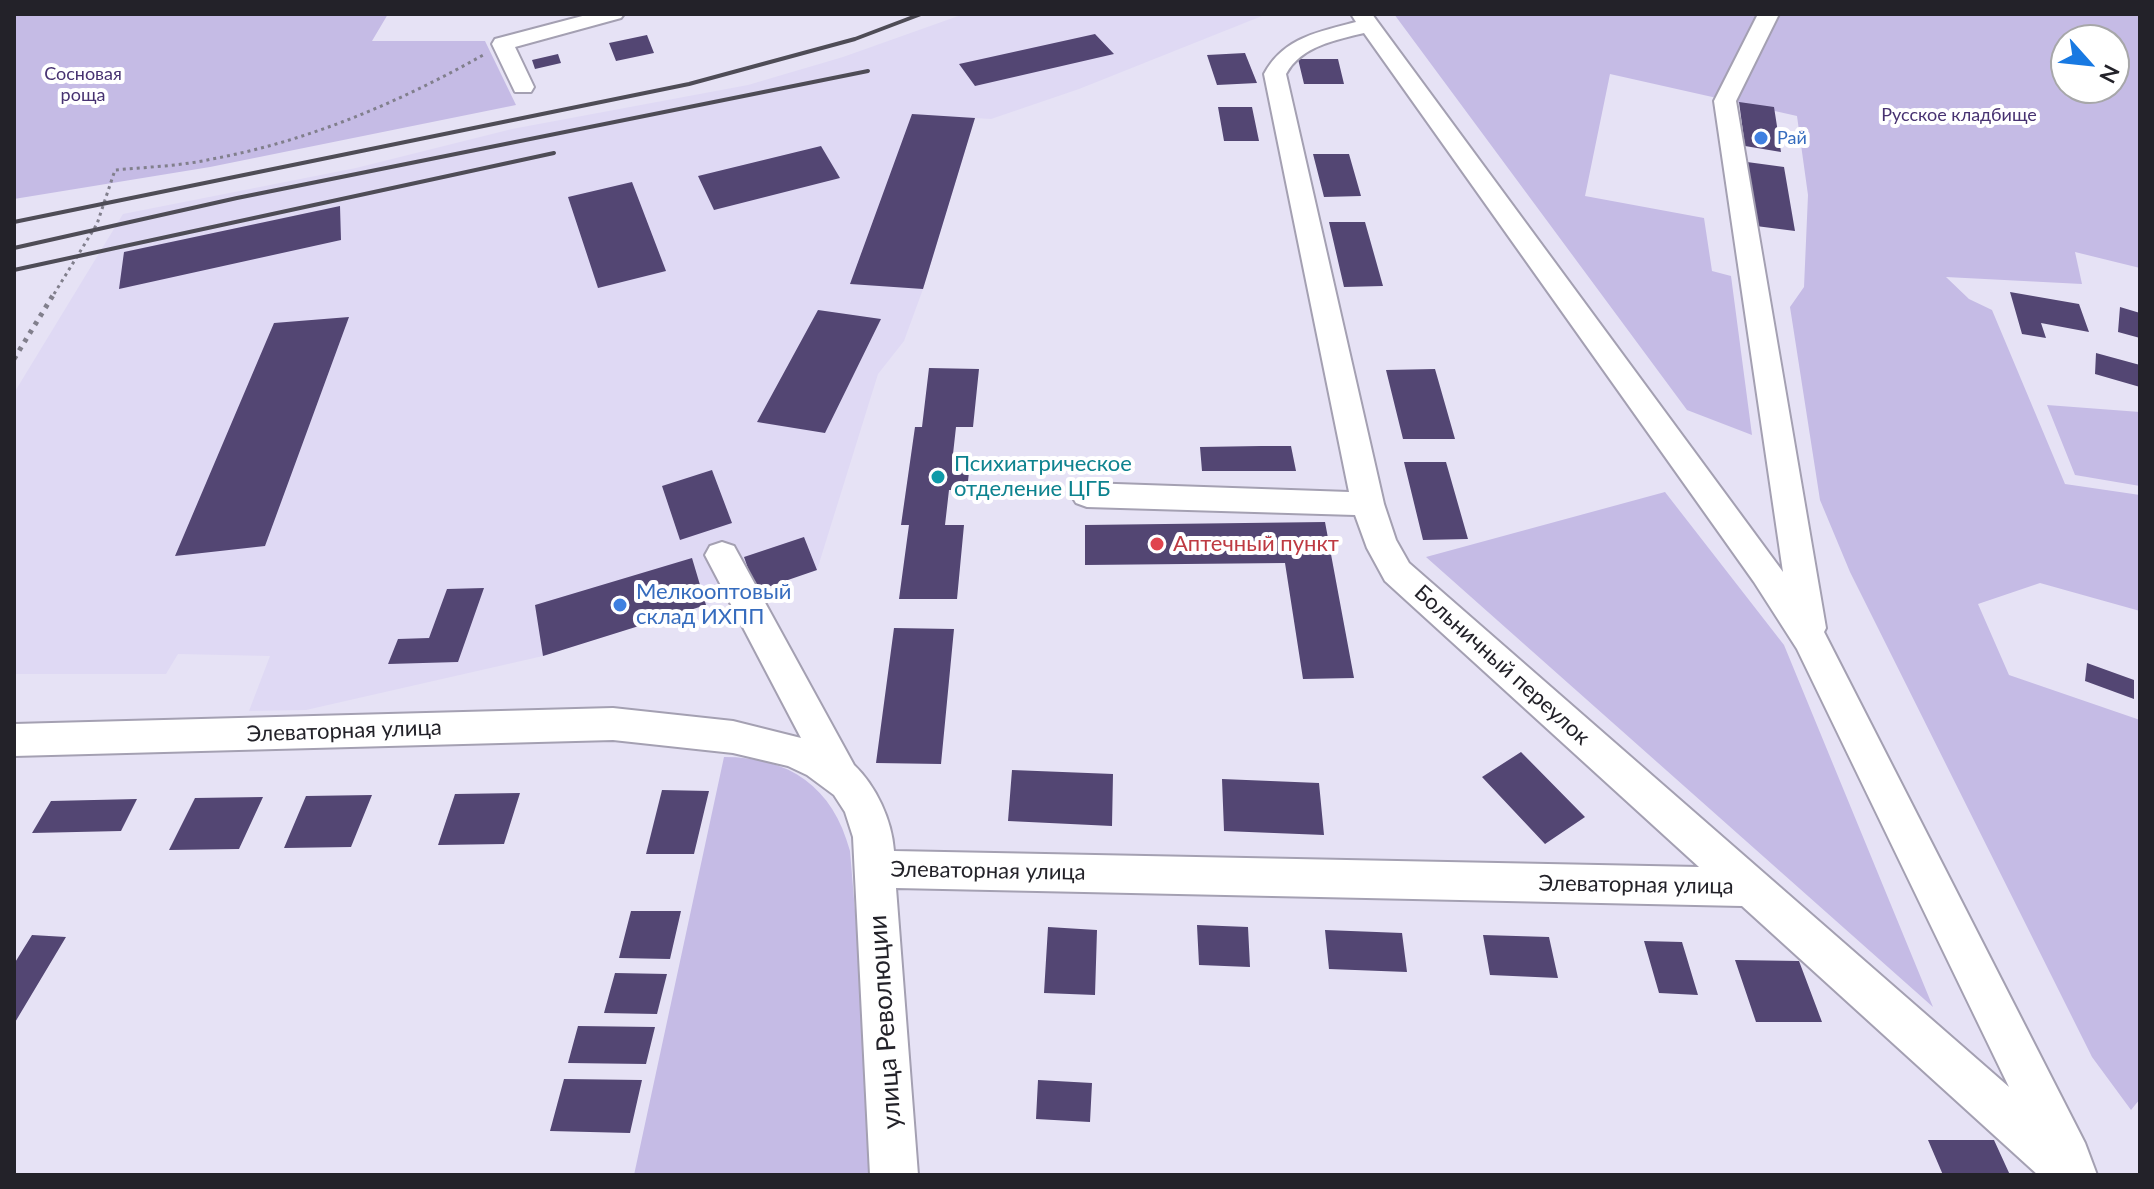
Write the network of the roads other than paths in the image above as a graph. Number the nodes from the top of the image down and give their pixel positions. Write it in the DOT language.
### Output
graph roads {
  1 [pos="614,14"];
  2 [pos="1769,14"];
  3 [pos="1366,20"];
  4 [pos="523,87"];
  5 [pos="1087,495"];
  6 [pos="1368,504"];
  7 [pos="722,555"];
  8 [pos="1811,641"];
  9 [pos="14,740"];
  10 [pos="841,777"];
  11 [pos="875,869"];
  12 [pos="1750,887"];
  13 [pos="894,1175"];
  14 [pos="2074,1175"];
  1 -- 4 [label="street"];
  2 -- 8 [label="street"];
  3 -- 6 [label="street, Больничный переулок"];
  3 -- 8 [label="street"];
  5 -- 6 [label="street"];
  6 -- 12 [label="street, Больничный переулок"];
  7 -- 10 [label="street"];
  8 -- 14 [label="street"];
  9 -- 10 [label="street, Элеваторная улица"];
  10 -- 11 [label="street, Элеваторная улица"];
  11 -- 12 [label="street, Элеваторная улица"];
  11 -- 13 [label="street, улица Революции"];
  12 -- 14 [label="street, Больничный переулок"];
}
